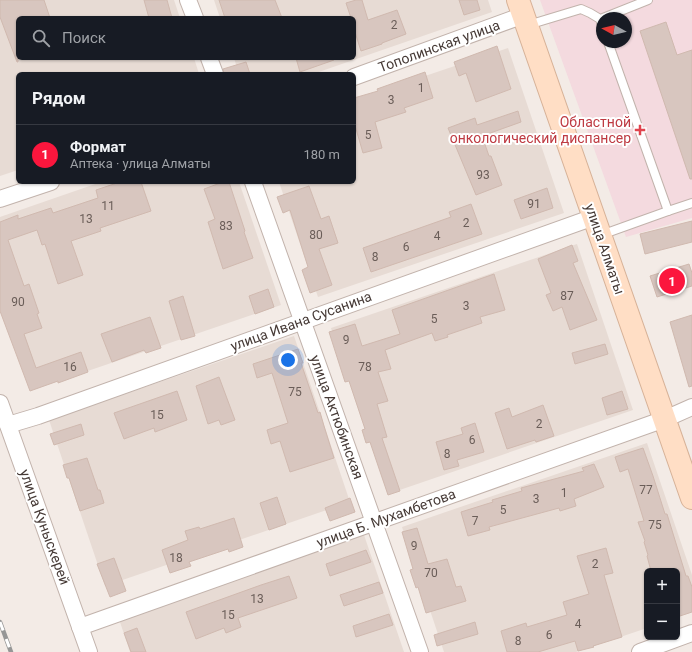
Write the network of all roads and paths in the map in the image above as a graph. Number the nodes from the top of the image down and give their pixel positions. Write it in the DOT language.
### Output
graph roads {
  1 [pos="188,0"];
  2 [pos="648,0"];
  3 [pos="620,12"];
  4 [pos="523,14"];
  5 [pos="194,16"];
  6 [pos="596,16"];
  7 [pos="610,48"];
  8 [pos="210,60"];
  9 [pos="214,72"];
  10 [pos="356,76"];
  11 [pos="45,184"];
  12 [pos="254,184"];
  13 [pos="0,199"];
  14 [pos="692,203"];
  15 [pos="668,211"];
  16 [pos="597,226"];
  17 [pos="302,321"];
  18 [pos="0,403"];
  19 [pos="692,407"];
  20 [pos="665,419"];
  21 [pos="8,425"];
  22 [pos="692,498"];
  23 [pos="374,523"];
  24 [pos="80,627"];
  25 [pos="692,633"];
  26 [pos="89,652"];
  27 [pos="420,652"];
  28 [pos="640,652"];
  1 -- 5 [label="street"];
  2 -- 3 [label="lane"];
  4 -- 6 [label="lane"];
  4 -- 10 [label="street, Тополинская улица"];
  4 -- 16 [label="street, улица Алматы"];
  7 -- 15 [label="lane"];
  8 -- 9 [label="street"];
  11 -- 13 [label="street"];
  12 -- 17 [label="street, улица Актюбинская"];
  14 -- 15 [label="lane"];
  15 -- 16 [label="lane"];
  16 -- 17 [label="street, улица Ивана Сусанина"];
  16 -- 20 [label="street, улица Алматы"];
  17 -- 21 [label="street, улица Ивана Сусанина"];
  17 -- 23 [label="street, улица Актюбинская"];
  18 -- 21 [label="street, улица Куныскерей"];
  19 -- 20 [label="street, улица Б. Мухамбетова"];
  20 -- 22 [label="street, улица Алматы"];
  20 -- 23 [label="street, улица Б. Мухамбетова"];
  21 -- 24 [label="street, улица Куныскерей"];
  23 -- 24 [label="street, улица Б. Мухамбетова"];
  23 -- 27 [label="street, улица Актюбинская"];
  24 -- 26 [label="street, улица Куныскерей"];
  25 -- 28 [label="street"];
}
